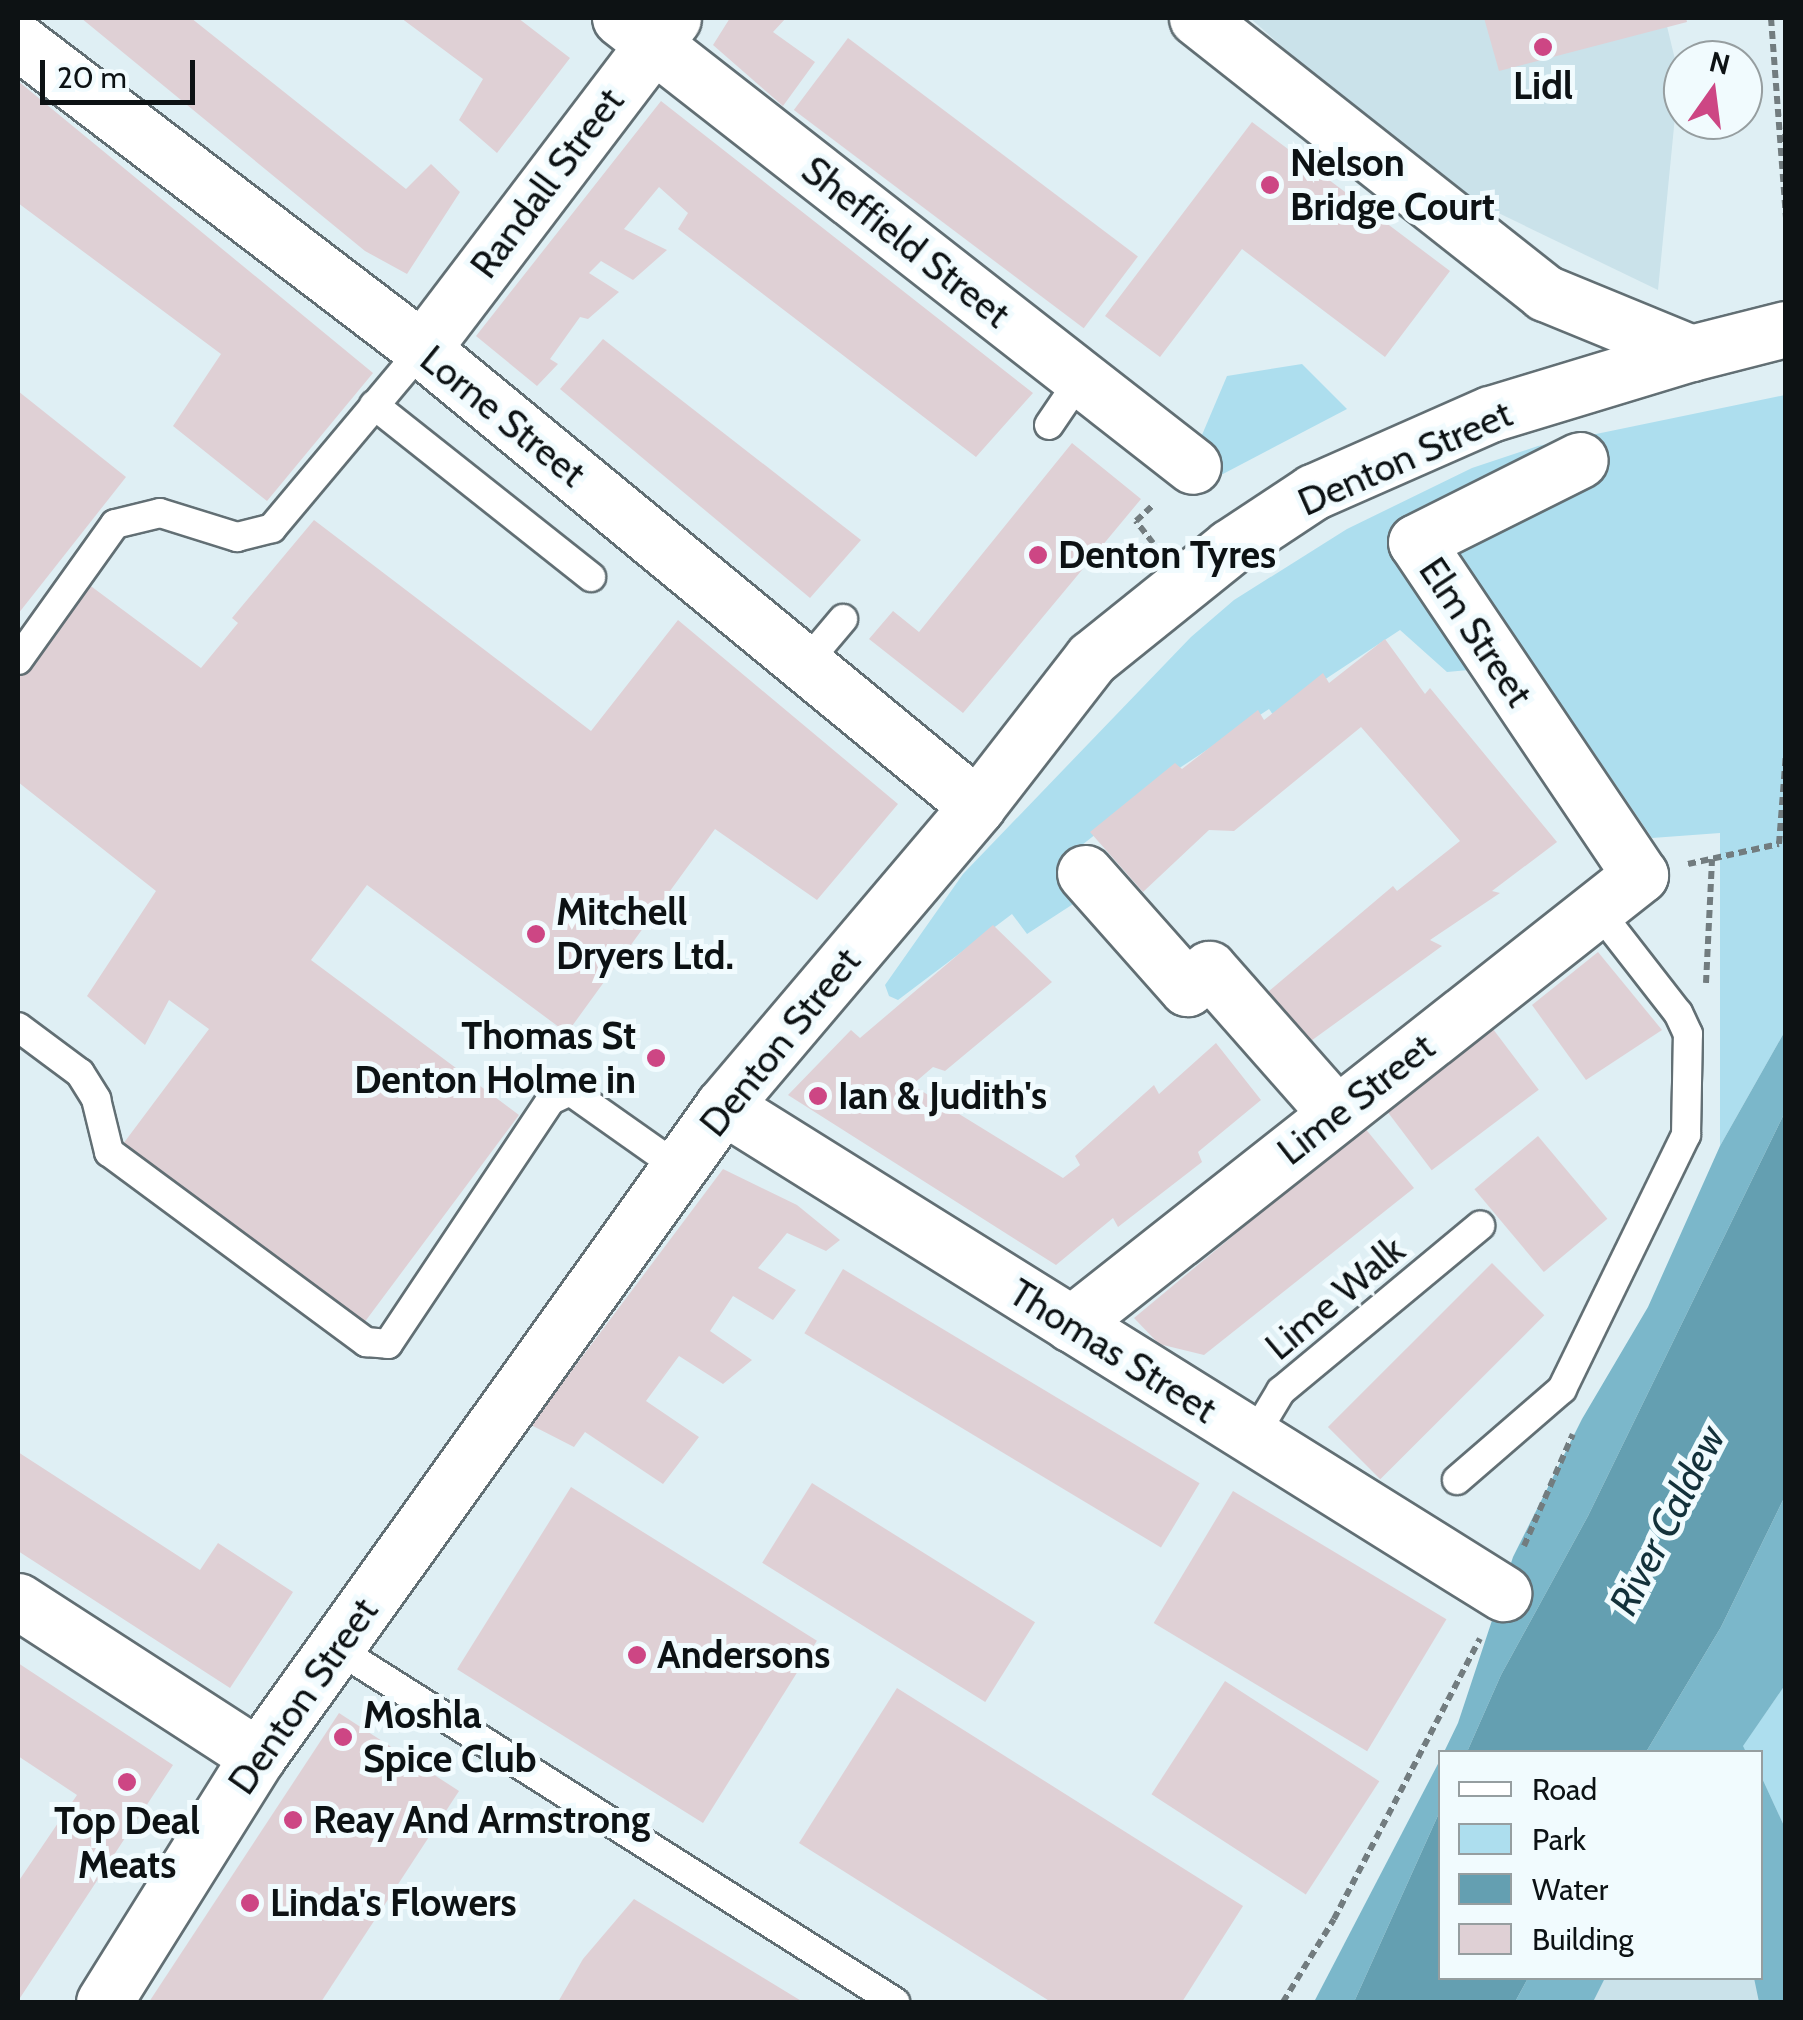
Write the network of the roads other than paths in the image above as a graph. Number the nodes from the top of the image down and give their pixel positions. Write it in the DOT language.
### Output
graph roads {
  1 [pos="1197,18"];
  2 [pos="649,26"];
  3 [pos="18,41"];
  4 [pos="1786,329"];
  5 [pos="422,348"];
  6 [pos="1691,353"];
  7 [pos="1081,378"];
  8 [pos="374,404"];
  9 [pos="1050,425"];
  10 [pos="1580,460"];
  11 [pos="1193,466"];
  12 [pos="591,578"];
  13 [pos="843,619"];
  14 [pos="18,660"];
  15 [pos="804,664"];
  16 [pos="977,806"];
  17 [pos="1085,873"];
  18 [pos="1640,875"];
  19 [pos="1598,908"];
  20 [pos="18,1027"];
  21 [pos="723,1106"];
  22 [pos="1337,1114"];
  23 [pos="679,1168"];
  24 [pos="1480,1226"];
  25 [pos="1071,1324"];
  26 [pos="1252,1439"];
  27 [pos="1458,1480"];
  28 [pos="1503,1594"];
  29 [pos="18,1601"];
  30 [pos="336,1648"];
  31 [pos="258,1756"];
  32 [pos="104,2002"];
  33 [pos="895,2002"];
  1 -- 6 [label="street"];
  2 -- 5 [label="street, Randall Street"];
  2 -- 7 [label="street, Sheffield Street"];
  3 -- 5 [label="street, Lorne Street"];
  4 -- 6 [label="street, Denton Street"];
  5 -- 8 [label="lane"];
  5 -- 15 [label="street, Lorne Street"];
  6 -- 16 [label="street, Denton Street"];
  7 -- 9 [label="lane"];
  7 -- 11 [label="street, Sheffield Street"];
  8 -- 12 [label="lane"];
  8 -- 14 [label="lane"];
  10 -- 18 [label="street, Elm Street"];
  13 -- 15 [label="lane"];
  15 -- 16 [label="street, Lorne Street"];
  16 -- 21 [label="street, Denton Street"];
  17 -- 22 [label="street"];
  18 -- 19 [label="street, Lime Street"];
  19 -- 22 [label="street, Lime Street"];
  19 -- 27 [label="lane"];
  20 -- 23 [label="lane"];
  21 -- 23 [label="street, Denton Street"];
  21 -- 25 [label="street, Thomas Street"];
  22 -- 25 [label="street, Lime Street"];
  23 -- 30 [label="street, Denton Street"];
  24 -- 26 [label="lane, Lime Walk"];
  25 -- 26 [label="street, Thomas Street"];
  26 -- 28 [label="street, Thomas Street"];
  29 -- 31 [label="street"];
  30 -- 31 [label="street, Denton Street"];
  30 -- 33 [label="lane"];
  31 -- 32 [label="street, Denton Street"];
}
